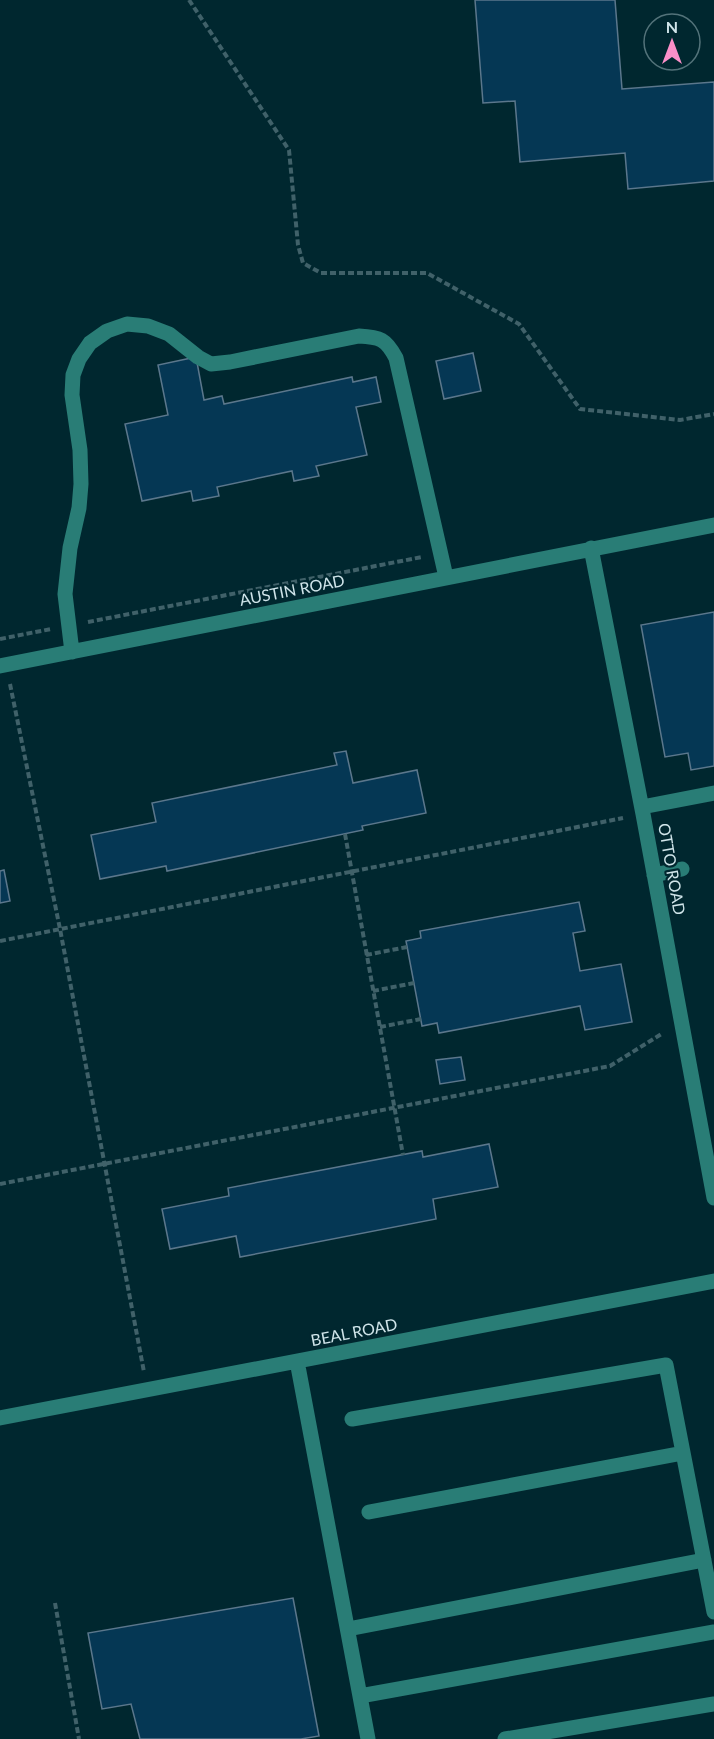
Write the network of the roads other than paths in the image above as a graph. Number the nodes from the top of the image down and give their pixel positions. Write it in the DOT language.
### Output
graph roads {
  1 [pos="714,525"];
  2 [pos="591,548"];
  3 [pos="446,577"];
  4 [pos="72,652"];
  5 [pos="3,665"];
  6 [pos="714,793"];
  7 [pos="642,810"];
  8 [pos="682,869"];
  9 [pos="654,875"];
  10 [pos="707,1124"];
  11 [pos="714,1198"];
  12 [pos="714,1281"];
  13 [pos="297,1361"];
  14 [pos="0,1418"];
  15 [pos="352,1419"];
  16 [pos="683,1453"];
  17 [pos="369,1512"];
  18 [pos="704,1560"];
  19 [pos="714,1612"];
  20 [pos="348,1629"];
  21 [pos="714,1632"];
  22 [pos="360,1696"];
  23 [pos="714,1704"];
  24 [pos="368,1739"];
  25 [pos="505,1739"];
  1 -- 2 [label="street, AUSTIN ROAD"];
  2 -- 3 [label="street, AUSTIN ROAD"];
  2 -- 7 [label="street, OTTO ROAD"];
  3 -- 4 [label="street, AUSTIN ROAD"];
  3 -- 4 [label="street"];
  4 -- 5 [label="street, AUSTIN ROAD"];
  6 -- 7 [label="street"];
  7 -- 9 [label="street, OTTO ROAD"];
  8 -- 9 [label="street"];
  9 -- 10 [label="street, OTTO ROAD"];
  10 -- 11 [label="street, OTTO ROAD"];
  12 -- 13 [label="street, BEAL ROAD"];
  13 -- 14 [label="street, BEAL ROAD"];
  13 -- 20 [label="street"];
  15 -- 16 [label="street"];
  16 -- 17 [label="street"];
  16 -- 18 [label="street"];
  18 -- 19 [label="street"];
  18 -- 20 [label="street"];
  20 -- 22 [label="street"];
  21 -- 22 [label="street"];
  22 -- 24 [label="street"];
  23 -- 25 [label="street"];
}
